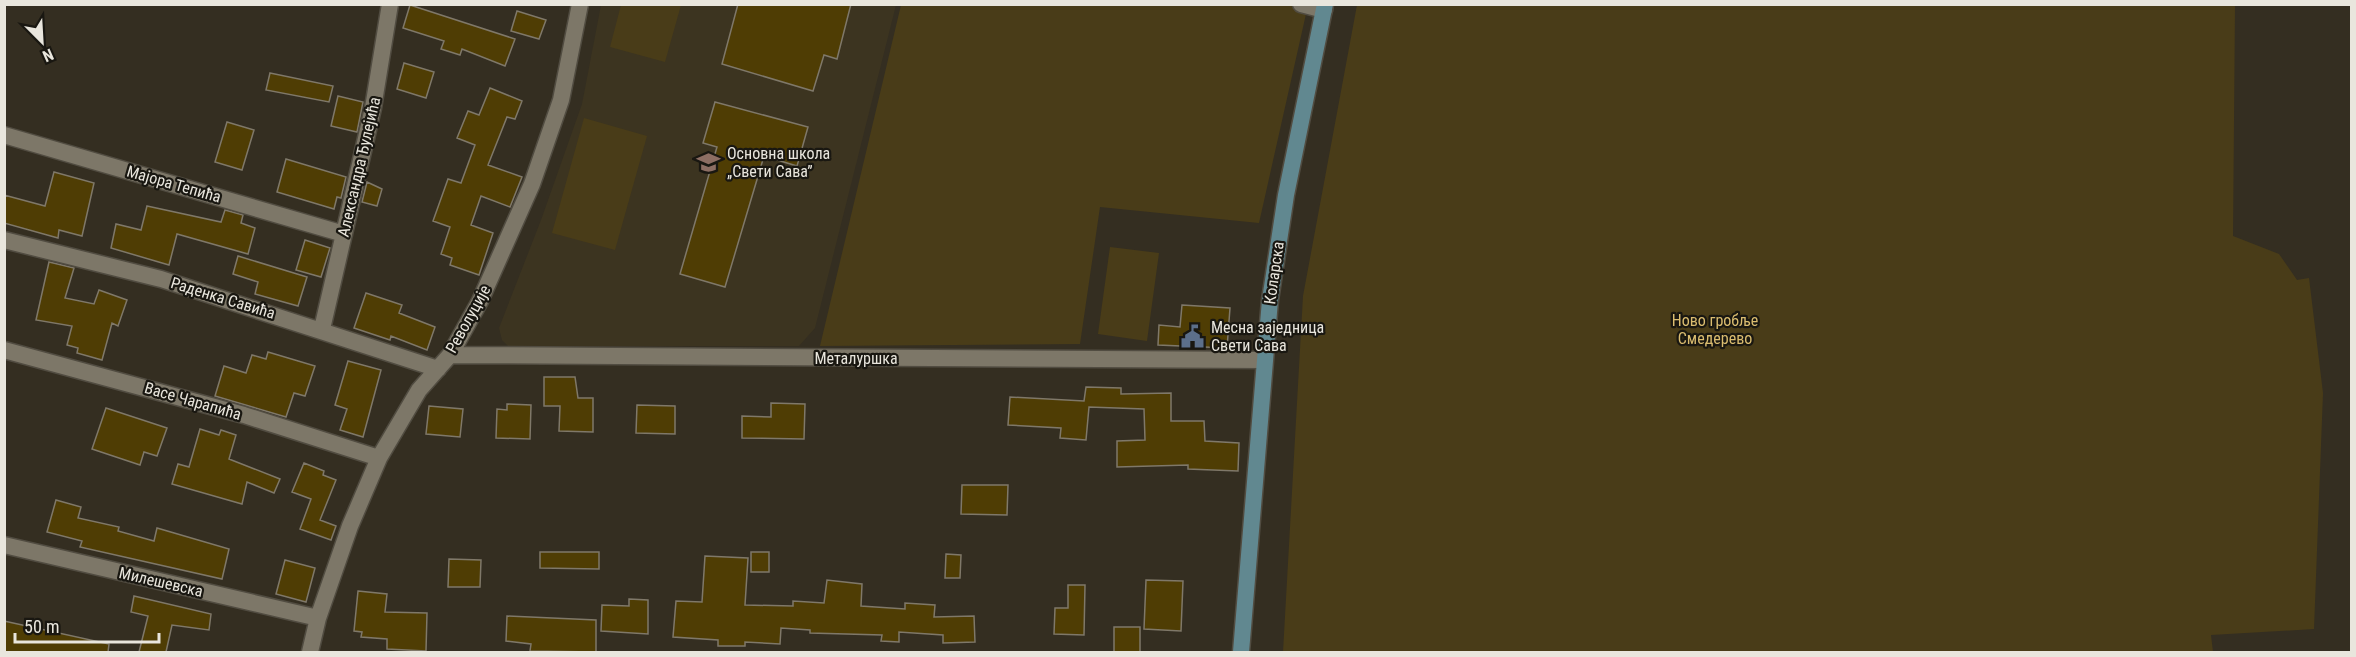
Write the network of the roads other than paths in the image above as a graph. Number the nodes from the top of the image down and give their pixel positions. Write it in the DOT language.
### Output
graph roads {
  1 [pos="390,4"];
  2 [pos="580,4"];
  3 [pos="1301,4"];
  4 [pos="1325,7"];
  5 [pos="4,135"];
  6 [pos="344,234"];
  7 [pos="4,240"];
  8 [pos="322,329"];
  9 [pos="4,350"];
  10 [pos="450,355"];
  11 [pos="1263,360"];
  12 [pos="438,369"];
  13 [pos="379,458"];
  14 [pos="4,545"];
  15 [pos="318,618"];
  16 [pos="310,652"];
  17 [pos="1241,652"];
  1 -- 6 [label="street, Александра Ђулејића"];
  2 -- 10 [label="street, Револуције"];
  3 -- 4 [label="street"];
  4 -- 11 [label="main road, Коларска"];
  5 -- 6 [label="street, Мајора Тепића"];
  6 -- 8 [label="street, Александра Ђулејића"];
  7 -- 8 [label="street, Раденка Савића"];
  8 -- 12 [label="street, Раденка Савића"];
  9 -- 13 [label="street, Васе Чарапића"];
  10 -- 11 [label="street, Металуршка"];
  10 -- 12 [label="street, Револуције"];
  11 -- 17 [label="main road, Коларска"];
  12 -- 13 [label="street, Револуције"];
  13 -- 15 [label="street, Револуције"];
  14 -- 15 [label="street, Милешевска"];
  15 -- 16 [label="street, Револуције"];
}
